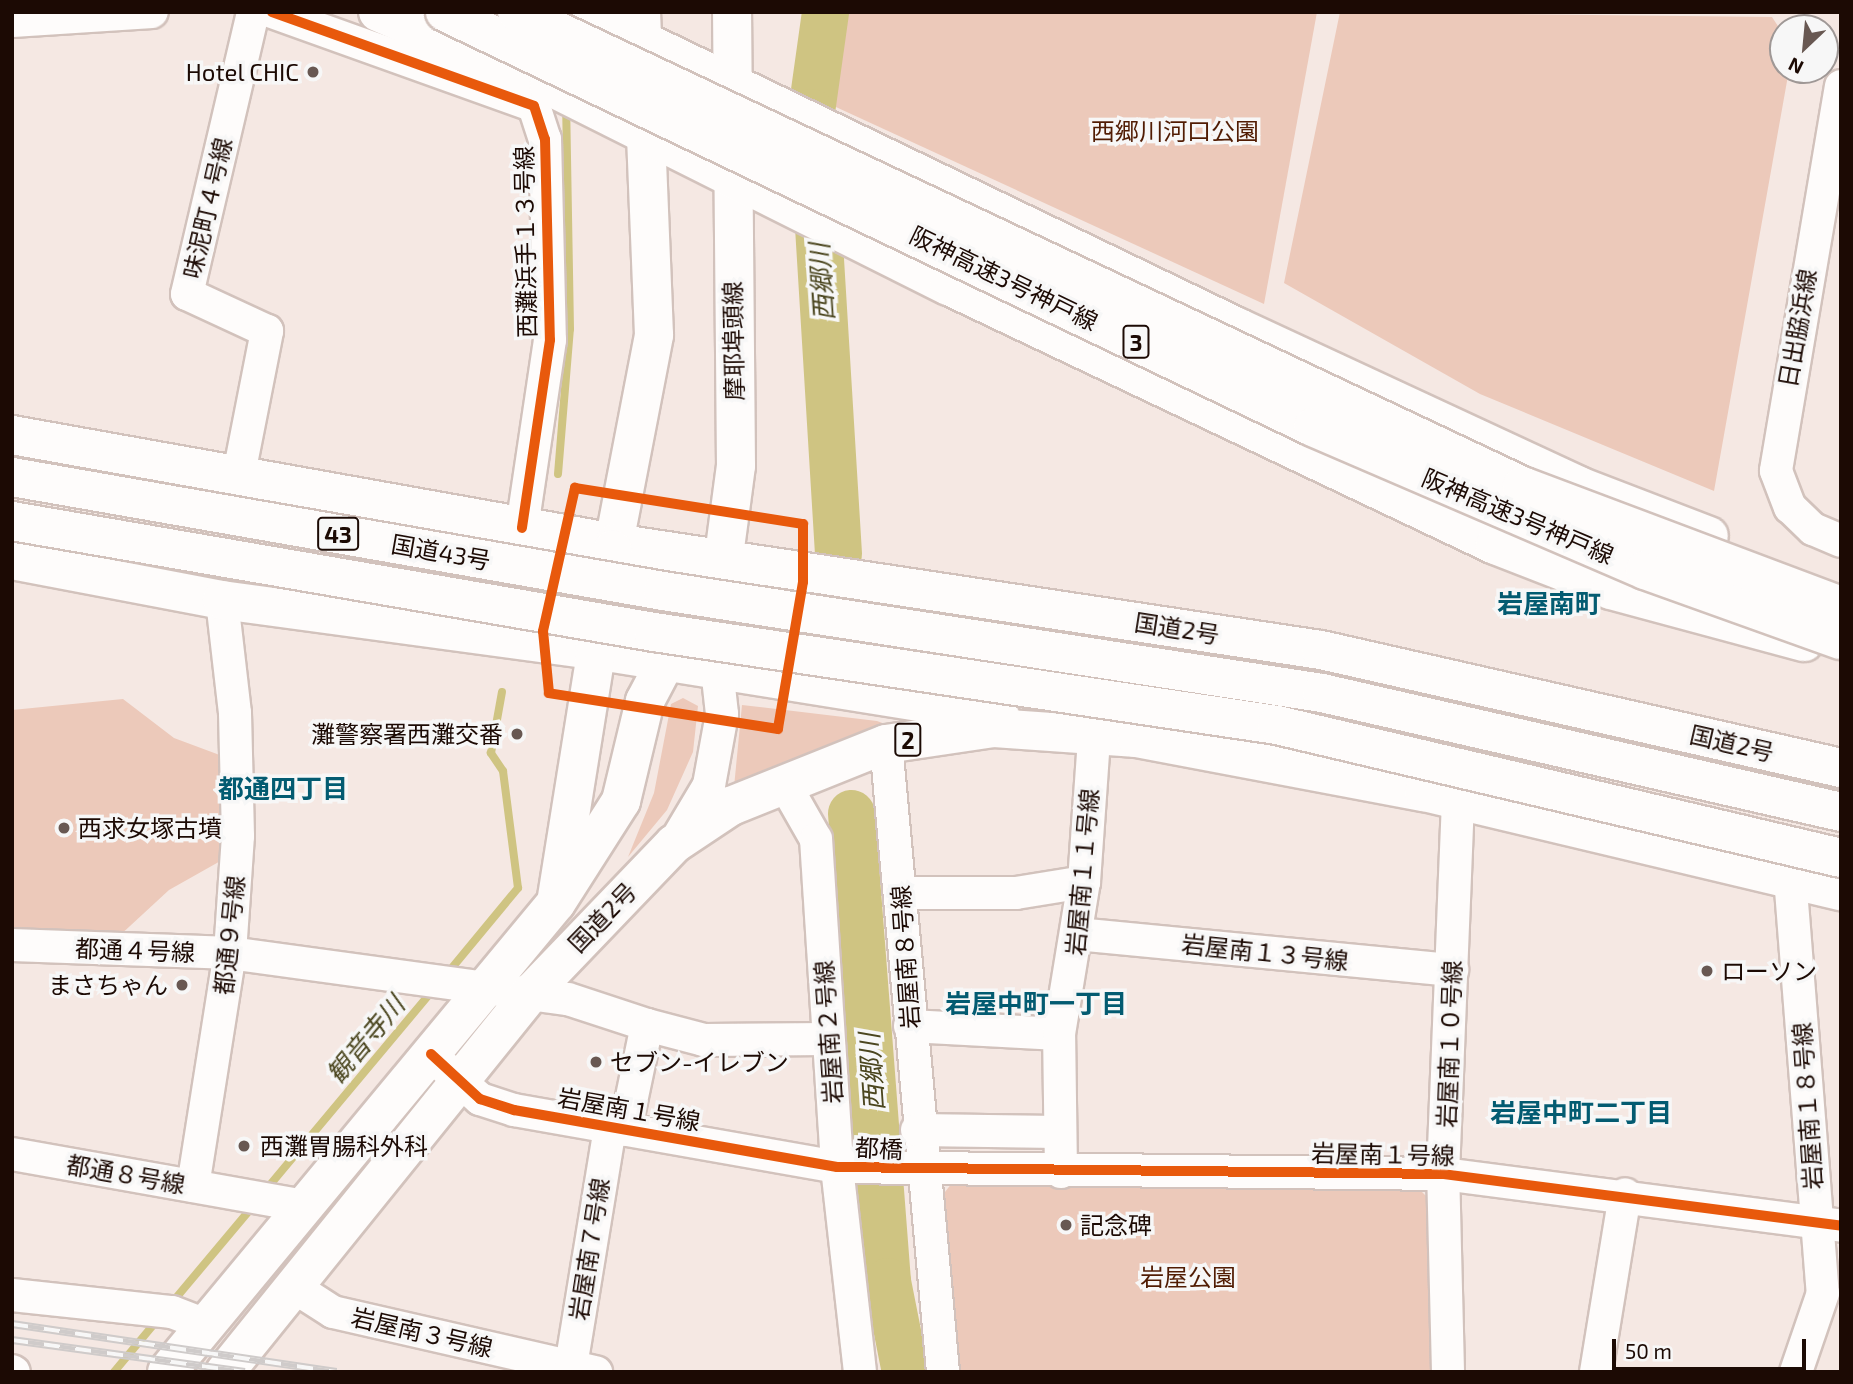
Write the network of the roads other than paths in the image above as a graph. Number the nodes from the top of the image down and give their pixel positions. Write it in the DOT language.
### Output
graph roads {
  1 [pos="152,12"];
  2 [pos="253,12"];
  3 [pos="272,12"];
  4 [pos="378,12"];
  5 [pos="517,12"];
  6 [pos="583,12"];
  7 [pos="732,12"];
  8 [pos="90,14"];
  9 [pos="430,20"];
  10 [pos="12,21"];
  11 [pos="644,27"];
  12 [pos="736,84"];
  13 [pos="1841,86"];
  14 [pos="649,134"];
  15 [pos="729,173"];
  16 [pos="12,435"];
  17 [pos="12,477"];
  18 [pos="238,479"];
  19 [pos="12,521"];
  20 [pos="522,528"];
  21 [pos="1841,541"];
  22 [pos="614,543"];
  23 [pos="12,559"];
  24 [pos="722,561"];
  25 [pos="781,569"];
  26 [pos="1841,588"];
  27 [pos="663,591"];
  28 [pos="222,600"];
  29 [pos="719,601"];
  30 [pos="1841,606"];
  31 [pos="1841,640"];
  32 [pos="660,646"];
  33 [pos="594,650"];
  34 [pos="1841,651"];
  35 [pos="717,669"];
  36 [pos="1452,680"];
  37 [pos="1094,738"];
  38 [pos="1137,738"];
  39 [pos="886,744"];
  40 [pos="1841,768"];
  41 [pos="784,783"];
  42 [pos="1441,796"];
  43 [pos="1841,812"];
  44 [pos="674,844"];
  45 [pos="1841,858"];
  46 [pos="1790,877"];
  47 [pos="1084,882"];
  48 [pos="1841,891"];
  49 [pos="900,893"];
  50 [pos="556,903"];
  51 [pos="1077,934"];
  52 [pos="12,945"];
  53 [pos="230,953"];
  54 [pos="1452,970"];
  55 [pos="457,988"];
  56 [pos="532,992"];
  57 [pos="646,1025"];
  58 [pos="910,1027"];
  59 [pos="1059,1034"];
  60 [pos="828,1039"];
  61 [pos="431,1054"];
  62 [pos="470,1068"];
  63 [pos="617,1128"];
  64 [pos="917,1130"];
  65 [pos="1059,1132"];
  66 [pos="12,1153"];
  67 [pos="836,1167"];
  68 [pos="920,1171"];
  69 [pos="1061,1172"];
  70 [pos="1443,1174"];
  71 [pos="194,1186"];
  72 [pos="1625,1194"];
  73 [pos="289,1203"];
  74 [pos="1828,1222"];
  75 [pos="294,1287"];
  76 [pos="12,1295"];
  77 [pos="175,1315"];
  78 [pos="579,1368"];
  79 [pos="167,1372"];
  80 [pos="225,1372"];
  81 [pos="860,1372"];
  82 [pos="943,1372"];
  83 [pos="1448,1372"];
  84 [pos="1596,1372"];
  85 [pos="1796,1372"];
  1 -- 8 [label="street"];
  2 -- 18 [label="street, 味泥町４号線"];
  3 -- 20 [label="street, 西灘浜手１３号線"];
  4 -- 9 [label="main road"];
  5 -- 30 [label="main road, 阪神高速3号神戸線 / 3, bridge"];
  6 -- 11 [label="main road"];
  7 -- 12 [label="main road, 摩耶埠頭線"];
  8 -- 10 [label="street"];
  9 -- 14 [label="main road"];
  9 -- 31 [label="main road, 阪神高速3号神戸線 / 3, bridge"];
  11 -- 12 [label="main road"];
  11 -- 14 [label="main road"];
  12 -- 15 [label="main road, 摩耶埠頭線"];
  12 -- 26 [label="main road"];
  13 -- 21 [label="street, 日出脇浜線"];
  14 -- 15 [label="main road"];
  14 -- 22 [label="main road"];
  15 -- 24 [label="main road, 摩耶埠頭線"];
  15 -- 34 [label="main road"];
  16 -- 18 [label="main road, 43"];
  17 -- 27 [label="main road, 国道43号 / 43, bridge"];
  18 -- 20 [label="main road, 43"];
  19 -- 32 [label="main road, 国道43号 / 43, bridge"];
  20 -- 22 [label="main road, 43"];
  22 -- 24 [label="main road, 国道2号"];
  22 -- 33 [label="main road, 国道2号"];
  23 -- 28 [label="main road"];
  24 -- 25 [label="main road, 国道2号"];
  24 -- 29 [label="main road, 摩耶埠頭線"];
  25 -- 29 [label="main road"];
  25 -- 36 [label="main road, 国道2号"];
  27 -- 43 [label="main road, 国道2号, bridge"];
  28 -- 33 [label="main road"];
  28 -- 53 [label="street, 都通９号線"];
  29 -- 32 [label="main road"];
  29 -- 35 [label="main road, 摩耶埠頭線"];
  32 -- 33 [label="main road, 国道2号 / 2"];
  32 -- 35 [label="main road, 国道2号 / 2"];
  32 -- 45 [label="main road, 国道2号 / 2, bridge"];
  32 -- 50 [label="main road"];
  33 -- 50 [label="main road, 国道2号"];
  35 -- 38 [label="main road, 国道2号 / 2"];
  35 -- 44 [label="street"];
  36 -- 40 [label="main road, 国道2号"];
  36 -- 42 [label="main road"];
  37 -- 38 [label="main road, 国道2号 / 2"];
  37 -- 39 [label="main road, 国道2号 / 2"];
  37 -- 47 [label="street, 岩屋南１１号線"];
  38 -- 42 [label="main road, 国道2号 / 2"];
  39 -- 41 [label="main road, 国道2号 / 2"];
  39 -- 49 [label="street, 岩屋南８号線"];
  41 -- 44 [label="main road, 国道2号 / 2"];
  41 -- 60 [label="street, 岩屋南２号線"];
  42 -- 46 [label="main road, 国道2号 / 2"];
  42 -- 54 [label="street, 岩屋南１０号線"];
  44 -- 56 [label="main road, 国道2号 / 2"];
  46 -- 48 [label="main road, 国道2号 / 2"];
  46 -- 74 [label="street, 岩屋南１８号線"];
  47 -- 49 [label="street"];
  47 -- 51 [label="street, 岩屋南１１号線"];
  49 -- 58 [label="street, 岩屋南８号線"];
  50 -- 55 [label="main road, 国道2号"];
  51 -- 54 [label="street, 岩屋南１３号線"];
  51 -- 59 [label="street, 岩屋南１１号線"];
  52 -- 53 [label="street, 都通４号線"];
  53 -- 55 [label="street, 都通４号線"];
  53 -- 71 [label="street, 都通９号線"];
  54 -- 70 [label="street, 岩屋南１０号線"];
  55 -- 56 [label="street, 都通４号線"];
  55 -- 61 [label="main road, 国道2号"];
  55 -- 62 [label="street"];
  56 -- 57 [label="street, 都通４号線"];
  56 -- 62 [label="main road, 国道2号 / 2"];
  57 -- 60 [label="street, 都通４号線"];
  57 -- 63 [label="street, 岩屋南７号線"];
  58 -- 59 [label="street"];
  58 -- 64 [label="street, 岩屋南８号線"];
  59 -- 65 [label="street, 岩屋南１１号線"];
  60 -- 67 [label="street, 岩屋南２号線"];
  61 -- 62 [label="street, 岩屋南１号線"];
  61 -- 73 [label="main road, 国道2号"];
  62 -- 63 [label="street, 岩屋南１号線"];
  62 -- 75 [label="main road, 国道2号 / 2"];
  63 -- 67 [label="street, 岩屋南１号線"];
  63 -- 78 [label="street, 岩屋南７号線"];
  64 -- 65 [label="street"];
  64 -- 68 [label="street, 岩屋南８号線"];
  65 -- 69 [label="street, 岩屋南１１号線"];
  66 -- 71 [label="street, 都通８号線"];
  67 -- 68 [label="street, 都橋"];
  67 -- 81 [label="street, 岩屋南２号線"];
  68 -- 69 [label="street, 岩屋南１号線"];
  68 -- 82 [label="street, 岩屋南８号線"];
  69 -- 70 [label="street, 岩屋南１号線"];
  70 -- 72 [label="street, 岩屋南１号線"];
  70 -- 83 [label="street, 岩屋南１０号線"];
  71 -- 73 [label="street, 都通８号線"];
  72 -- 74 [label="street, 岩屋南１号線"];
  72 -- 84 [label="street"];
  73 -- 77 [label="main road, 国道2号"];
  74 -- 85 [label="street, 岩屋南１８号線"];
  75 -- 78 [label="street, 岩屋南３号線"];
  75 -- 80 [label="main road, 国道2号 / 2"];
  76 -- 77 [label="street"];
  77 -- 79 [label="main road, 国道2号"];
}
